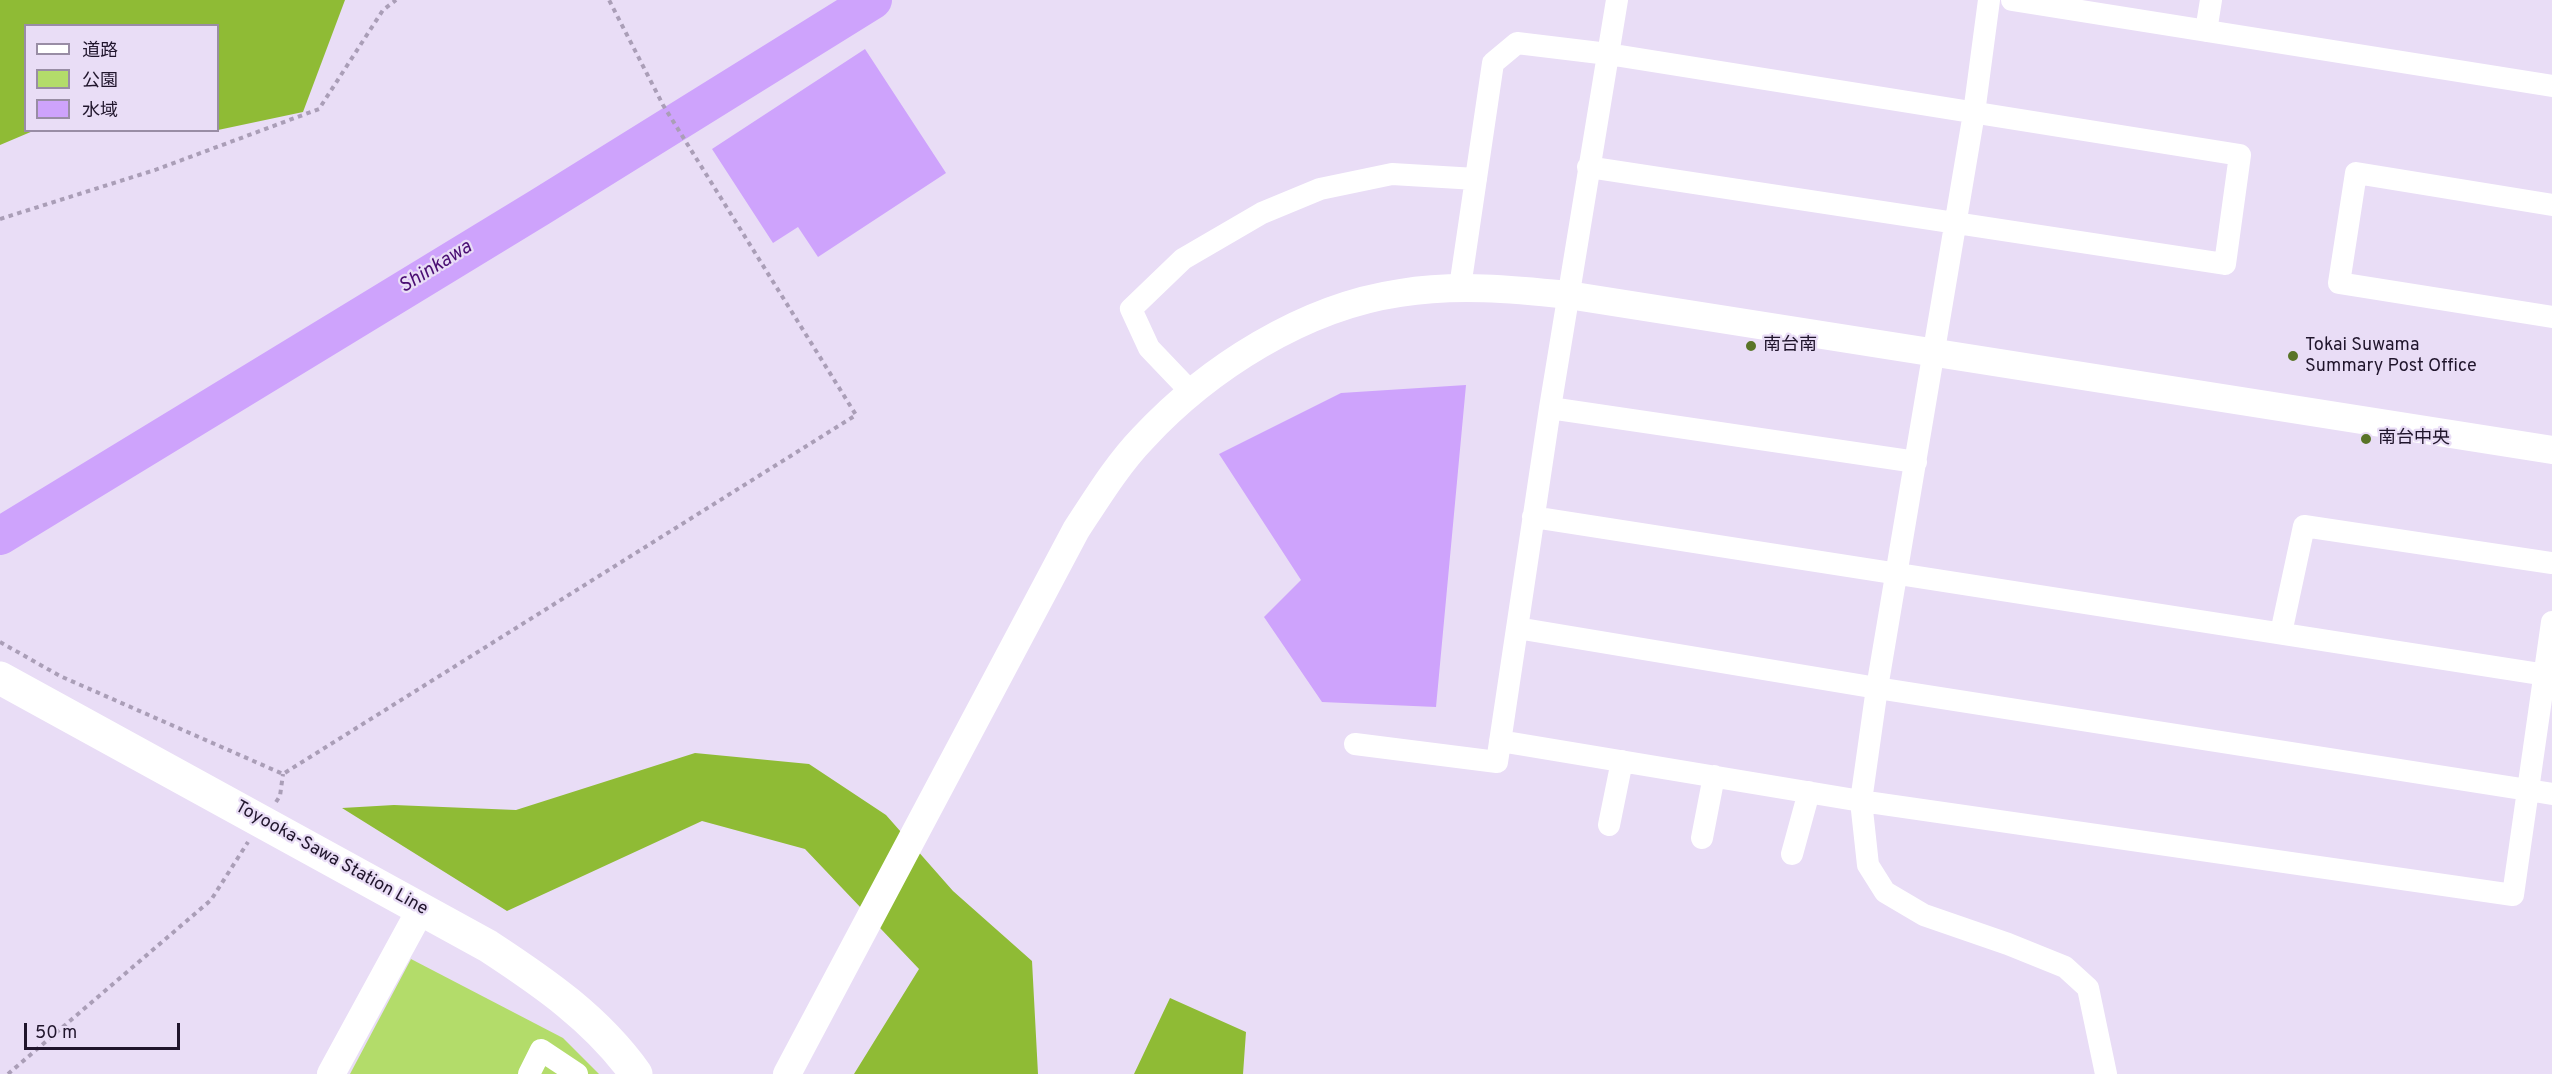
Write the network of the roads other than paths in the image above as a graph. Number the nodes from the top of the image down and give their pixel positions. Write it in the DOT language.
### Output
graph roads {
  1 [pos="1617,0"];
  2 [pos="1989,0"];
  3 [pos="2012,0"];
  4 [pos="2211,0"];
  5 [pos="2100,7"];
  6 [pos="2206,31"];
  7 [pos="1608,54"];
  8 [pos="2552,86"];
  9 [pos="1974,112"];
  10 [pos="1588,167"];
  11 [pos="1476,179"];
  12 [pos="2552,205"];
  13 [pos="1955,222"];
  14 [pos="1460,287"];
  15 [pos="1568,295"];
  16 [pos="2552,317"];
  17 [pos="1934,353"];
  18 [pos="1191,392"];
  19 [pos="1550,408"];
  20 [pos="2552,450"];
  21 [pos="1916,462"];
  22 [pos="1533,517"];
  23 [pos="2552,563"];
  24 [pos="1897,573"];
  25 [pos="2552,622"];
  26 [pos="1517,628"];
  27 [pos="2281,633"];
  28 [pos="2548,675"];
  29 [pos="0,678"];
  30 [pos="1877,688"];
  31 [pos="1500,741"];
  32 [pos="1354,744"];
  33 [pos="1622,761"];
  34 [pos="1714,776"];
  35 [pos="2528,790"];
  36 [pos="1809,792"];
  37 [pos="2552,794"];
  38 [pos="1862,801"];
  39 [pos="1609,825"];
  40 [pos="1702,838"];
  41 [pos="1792,854"];
  42 [pos="421,909"];
  43 [pos="331,1074"];
  44 [pos="529,1074"];
  45 [pos="577,1074"];
  46 [pos="636,1074"];
  47 [pos="788,1074"];
  48 [pos="2106,1074"];
  1 -- 7 [label="street"];
  2 -- 9 [label="street"];
  3 -- 5 [label="street"];
  4 -- 6 [label="street"];
  5 -- 6 [label="street"];
  6 -- 8 [label="street"];
  7 -- 9 [label="street"];
  7 -- 10 [label="street"];
  7 -- 11 [label="street"];
  9 -- 13 [label="street"];
  9 -- 13 [label="street"];
  10 -- 13 [label="street"];
  10 -- 15 [label="street"];
  11 -- 14 [label="street"];
  11 -- 18 [label="street"];
  12 -- 16 [label="street"];
  13 -- 17 [label="street"];
  14 -- 15 [label="street"];
  14 -- 18 [label="street"];
  15 -- 17 [label="street"];
  15 -- 19 [label="street"];
  17 -- 20 [label="street"];
  17 -- 21 [label="street"];
  18 -- 47 [label="street"];
  19 -- 21 [label="street"];
  19 -- 22 [label="street"];
  21 -- 24 [label="street"];
  22 -- 24 [label="street"];
  22 -- 26 [label="street"];
  23 -- 27 [label="street"];
  24 -- 27 [label="street"];
  24 -- 30 [label="street"];
  25 -- 28 [label="street"];
  26 -- 30 [label="street"];
  26 -- 31 [label="street"];
  27 -- 28 [label="street"];
  28 -- 35 [label="street"];
  29 -- 42 [label="main road, Toyooka-Sawa Station Line"];
  30 -- 35 [label="street"];
  30 -- 38 [label="street"];
  31 -- 32 [label="street"];
  31 -- 33 [label="street"];
  33 -- 34 [label="street"];
  33 -- 39 [label="street"];
  34 -- 36 [label="street"];
  34 -- 40 [label="street"];
  35 -- 37 [label="street"];
  35 -- 38 [label="street"];
  36 -- 38 [label="street"];
  36 -- 41 [label="street"];
  38 -- 48 [label="street"];
  42 -- 43 [label="street"];
  42 -- 46 [label="main road, Toyooka-Sawa Station Line"];
  44 -- 45 [label="street"];
}
